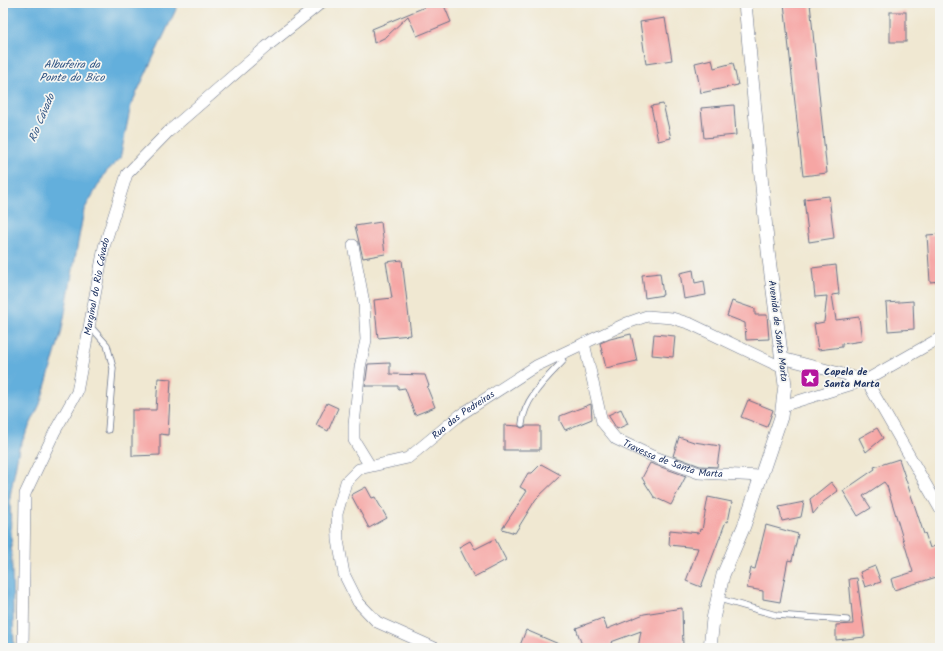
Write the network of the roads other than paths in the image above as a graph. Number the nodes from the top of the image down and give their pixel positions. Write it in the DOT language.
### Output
graph roads {
  1 [pos="321,3"];
  2 [pos="745,3"];
  3 [pos="353,245"];
  4 [pos="90,326"];
  5 [pos="940,338"];
  6 [pos="584,343"];
  7 [pos="559,355"];
  8 [pos="783,363"];
  9 [pos="866,380"];
  10 [pos="782,406"];
  11 [pos="522,424"];
  12 [pos="108,430"];
  13 [pos="370,466"];
  14 [pos="761,476"];
  15 [pos="940,509"];
  16 [pos="718,597"];
  17 [pos="847,620"];
  18 [pos="23,648"];
  19 [pos="435,648"];
  20 [pos="710,648"];
  1 -- 4 [label="street, Marginal do Rio Cávado"];
  2 -- 8 [label="street, Avenida de Santa Marta"];
  3 -- 13 [label="street"];
  4 -- 12 [label="lane"];
  4 -- 18 [label="street, Marginal do Rio Cávado"];
  5 -- 9 [label="street"];
  6 -- 7 [label="street, Rua das Pedreiras"];
  6 -- 8 [label="street, Rua das Pedreiras"];
  6 -- 14 [label="street, Travessa de Santa Marta"];
  7 -- 11 [label="lane"];
  7 -- 13 [label="street, Rua das Pedreiras"];
  8 -- 9 [label="street, Rua das Pedreiras"];
  8 -- 10 [label="street, Avenida de Santa Marta"];
  9 -- 10 [label="street"];
  9 -- 15 [label="street"];
  10 -- 14 [label="street, Avenida de Santa Marta"];
  13 -- 19 [label="street, Rua das Pedreiras"];
  14 -- 16 [label="street, Avenida de Santa Marta"];
  16 -- 17 [label="lane"];
  16 -- 20 [label="street, Avenida de Santa Marta"];
}
